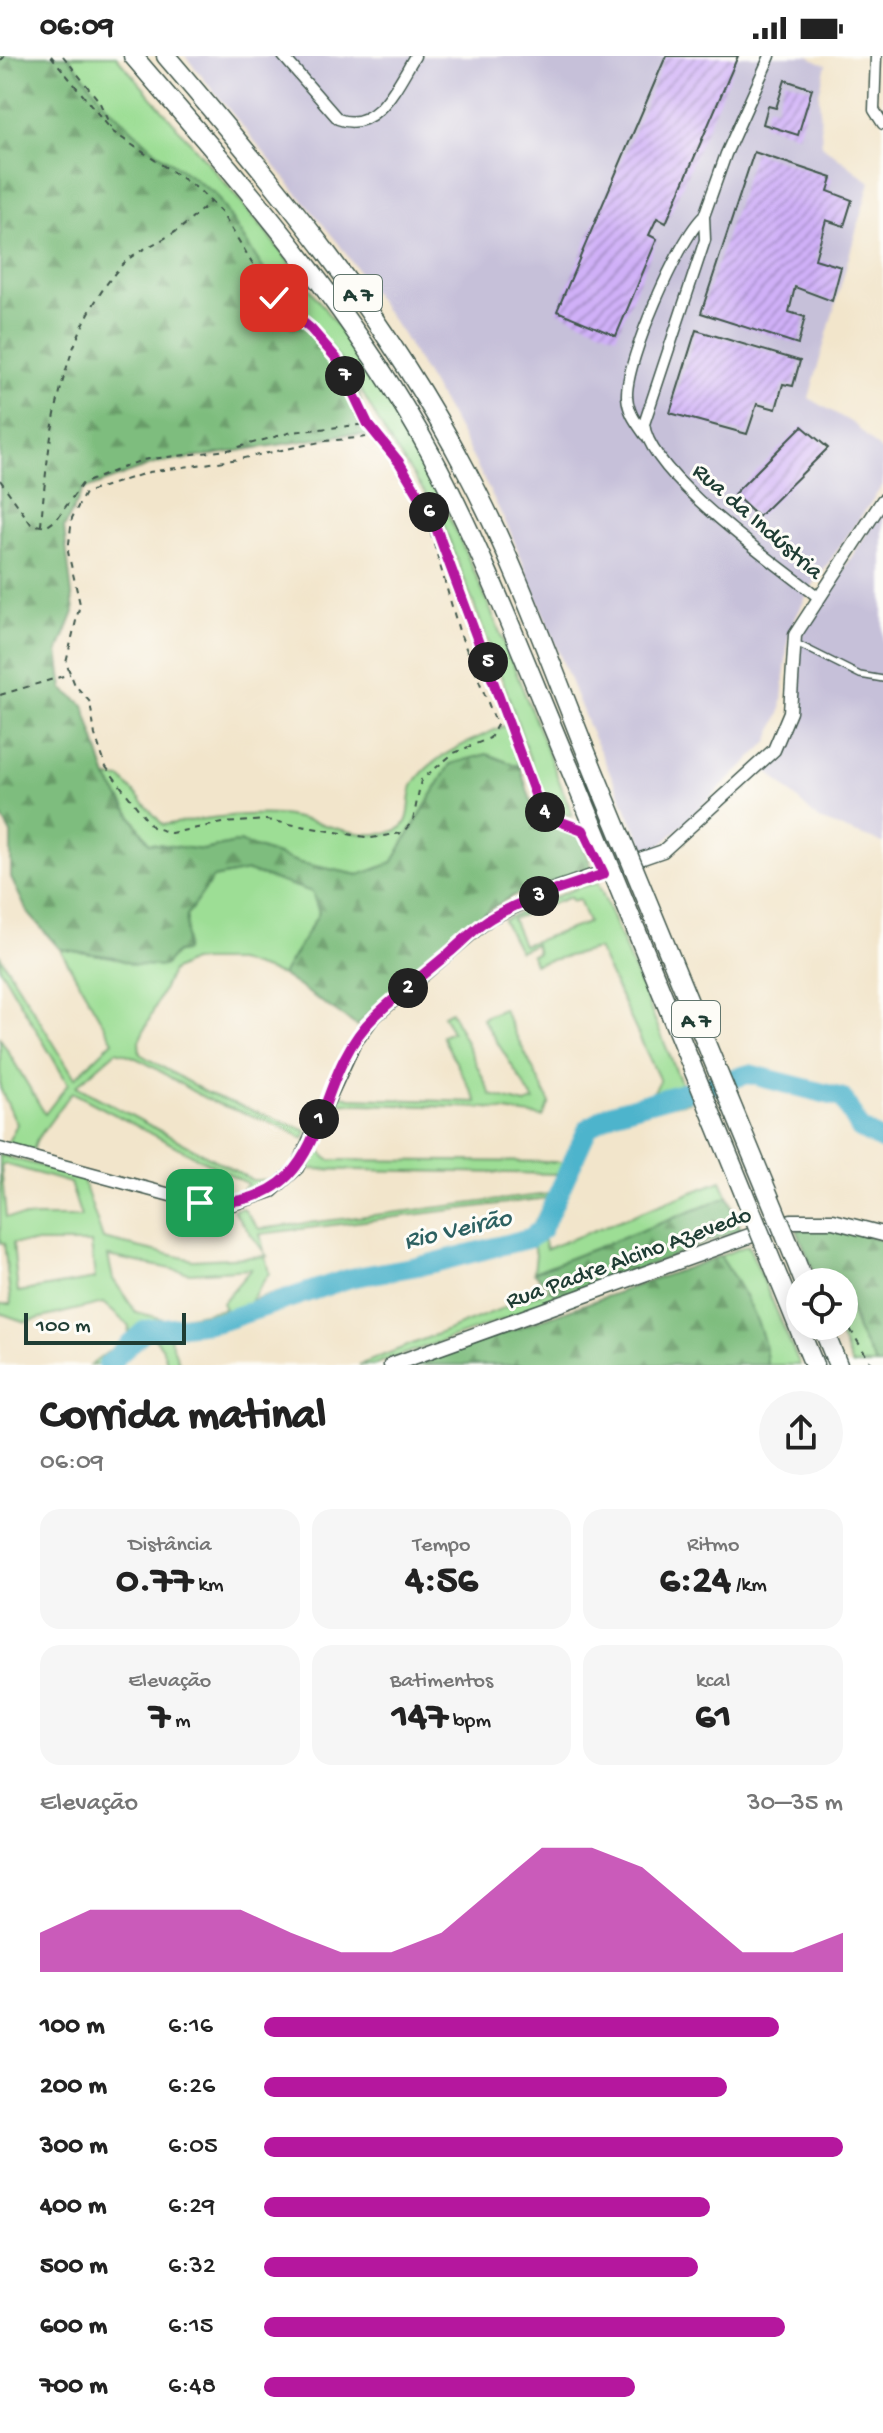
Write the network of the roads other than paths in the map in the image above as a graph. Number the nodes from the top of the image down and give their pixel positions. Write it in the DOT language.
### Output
graph roads {
  1 [pos="133,56"];
  2 [pos="166,56"];
  3 [pos="283,56"];
  4 [pos="415,56"];
  5 [pos="770,56"];
  6 [pos="876,56"];
  7 [pos="883,124"];
  8 [pos="704,216"];
  9 [pos="645,435"];
  10 [pos="883,500"];
  11 [pos="818,597"];
  12 [pos="795,643"];
  13 [pos="883,679"];
  14 [pos="0,1149"];
  15 [pos="883,1234"];
  16 [pos="799,1268"];
  17 [pos="828,1340"];
  18 [pos="391,1365"];
  19 [pos="814,1365"];
  20 [pos="838,1365"];
  1 -- 19 [label="highway, A 7, bridge"];
  2 -- 16 [label="highway, A 7, bridge"];
  3 -- 4 [label="street"];
  5 -- 8 [label="street, Rua da Indústria"];
  6 -- 7 [label="street"];
  8 -- 9 [label="street, Rua da Indústria"];
  8 -- 9 [label="street, Rua da Indústria"];
  9 -- 11 [label="street, Rua da Indústria"];
  10 -- 11 [label="street"];
  11 -- 12 [label="street"];
  12 -- 13 [label="lane"];
  12 -- 14 [label="street"];
  15 -- 18 [label="main road, Rua Padre Alcino Azevedo"];
  17 -- 20 [label="highway"];
}
